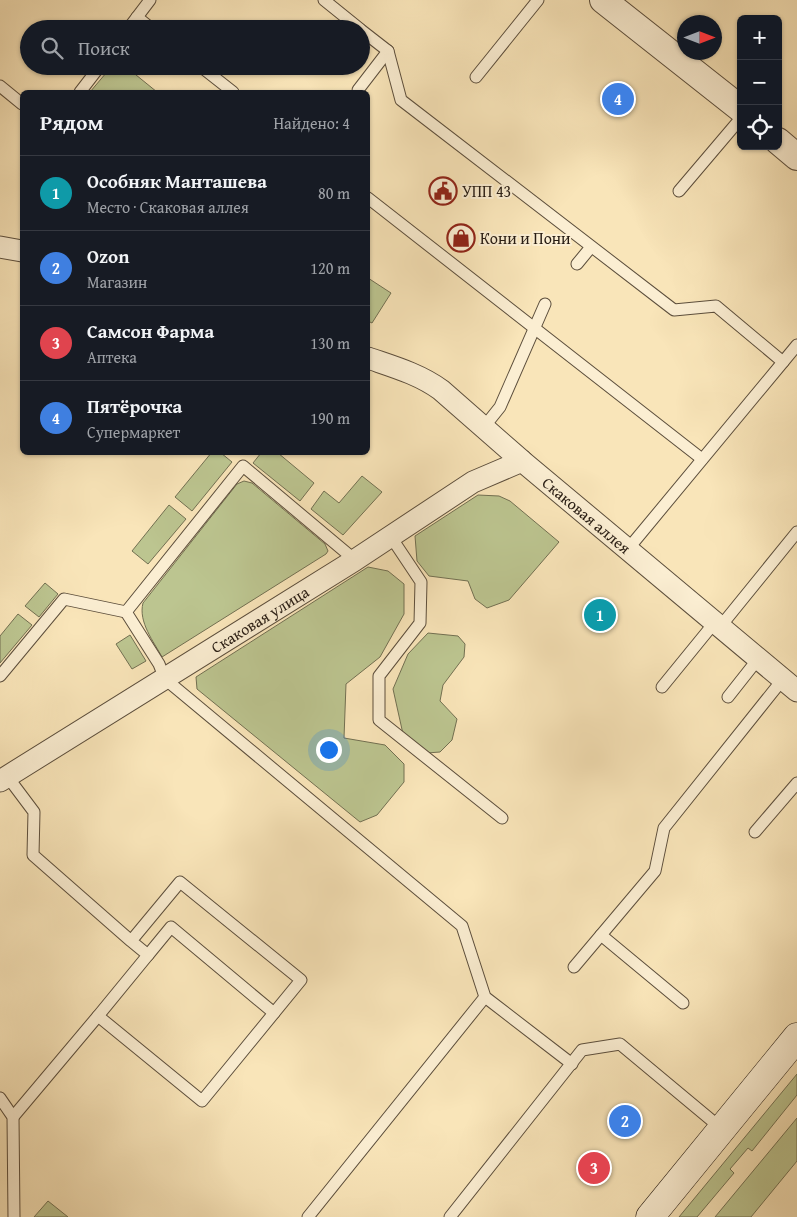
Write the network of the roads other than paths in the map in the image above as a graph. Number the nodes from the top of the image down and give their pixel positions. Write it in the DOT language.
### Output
graph roads {
  1 [pos="150,0"];
  2 [pos="324,0"];
  3 [pos="538,0"];
  4 [pos="603,0"];
  5 [pos="137,17"];
  6 [pos="135,20"];
  7 [pos="141,20"];
  8 [pos="349,20"];
  9 [pos="370,37"];
  10 [pos="388,51"];
  11 [pos="370,74"];
  12 [pos="93,75"];
  13 [pos="211,75"];
  14 [pos="370,75"];
  15 [pos="476,77"];
  16 [pos="0,86"];
  17 [pos="82,90"];
  18 [pos="230,90"];
  19 [pos="358,90"];
  20 [pos="20,102"];
  21 [pos="737,106"];
  22 [pos="737,123"];
  23 [pos="782,144"];
  24 [pos="797,157"];
  25 [pos="679,191"];
  26 [pos="370,200"];
  27 [pos="0,247"];
  28 [pos="591,247"];
  29 [pos="20,251"];
  30 [pos="577,264"];
  31 [pos="545,304"];
  32 [pos="535,329"];
  33 [pos="797,345"];
  34 [pos="370,359"];
  35 [pos="783,362"];
  36 [pos="484,427"];
  37 [pos="702,459"];
  38 [pos="522,461"];
  39 [pos="797,532"];
  40 [pos="391,537"];
  41 [pos="628,549"];
  42 [pos="355,560"];
  43 [pos="126,612"];
  44 [pos="718,625"];
  45 [pos="758,659"];
  46 [pos="0,676"];
  47 [pos="165,679"];
  48 [pos="790,685"];
  49 [pos="662,687"];
  50 [pos="728,697"];
  51 [pos="4,778"];
  52 [pos="797,783"];
  53 [pos="502,818"];
  54 [pos="755,832"];
  55 [pos="601,935"];
  56 [pos="131,941"];
  57 [pos="148,955"];
  58 [pos="574,968"];
  59 [pos="485,997"];
  60 [pos="683,1003"];
  61 [pos="274,1013"];
  62 [pos="98,1016"];
  63 [pos="797,1037"];
  64 [pos="572,1064"];
  65 [pos="0,1098"];
  66 [pos="13,1117"];
  67 [pos="722,1129"];
  68 [pos="14,1217"];
  69 [pos="308,1217"];
  70 [pos="450,1217"];
  71 [pos="650,1217"];
  1 -- 5 [label="lane"];
  2 -- 8 [label="lane"];
  3 -- 15 [label="lane"];
  4 -- 21 [label="street"];
  5 -- 6 [label="lane"];
  5 -- 7 [label="lane"];
  9 -- 10 [label="lane"];
  10 -- 11 [label="lane"];
  10 -- 28 [label="lane"];
  12 -- 17 [label="lane"];
  13 -- 18 [label="lane"];
  14 -- 19 [label="lane"];
  16 -- 20 [label="lane"];
  22 -- 25 [label="lane"];
  23 -- 24 [label="street"];
  26 -- 32 [label="lane"];
  27 -- 29 [label="street"];
  28 -- 30 [label="lane"];
  28 -- 35 [label="lane"];
  31 -- 32 [label="lane"];
  32 -- 36 [label="lane"];
  32 -- 37 [label="lane"];
  33 -- 35 [label="lane"];
  34 -- 36 [label="street, Скаковая аллея"];
  35 -- 37 [label="lane"];
  36 -- 38 [label="street, Скаковая аллея"];
  37 -- 41 [label="lane"];
  38 -- 40 [label="street, Скаковая улица"];
  38 -- 41 [label="street, Скаковая аллея"];
  39 -- 44 [label="lane"];
  40 -- 42 [label="street, Скаковая улица"];
  40 -- 53 [label="lane"];
  41 -- 44 [label="street, Скаковая аллея"];
  42 -- 43 [label="lane"];
  42 -- 47 [label="street, Скаковая улица"];
  43 -- 46 [label="lane"];
  43 -- 47 [label="lane"];
  44 -- 45 [label="street, Скаковая аллея"];
  44 -- 49 [label="lane"];
  45 -- 48 [label="street, Скаковая аллея"];
  45 -- 50 [label="lane"];
  47 -- 51 [label="street, Скаковая улица"];
  47 -- 59 [label="lane"];
  48 -- 55 [label="lane"];
  51 -- 56 [label="lane"];
  52 -- 54 [label="lane"];
  55 -- 58 [label="lane"];
  55 -- 60 [label="lane"];
  56 -- 57 [label="lane"];
  56 -- 61 [label="lane"];
  57 -- 61 [label="lane"];
  57 -- 62 [label="lane"];
  59 -- 64 [label="lane"];
  59 -- 69 [label="lane"];
  61 -- 62 [label="lane"];
  62 -- 66 [label="lane"];
  63 -- 67 [label="main road"];
  64 -- 67 [label="lane"];
  64 -- 70 [label="lane"];
  65 -- 66 [label="lane"];
  66 -- 68 [label="lane"];
  67 -- 71 [label="main road"];
}
